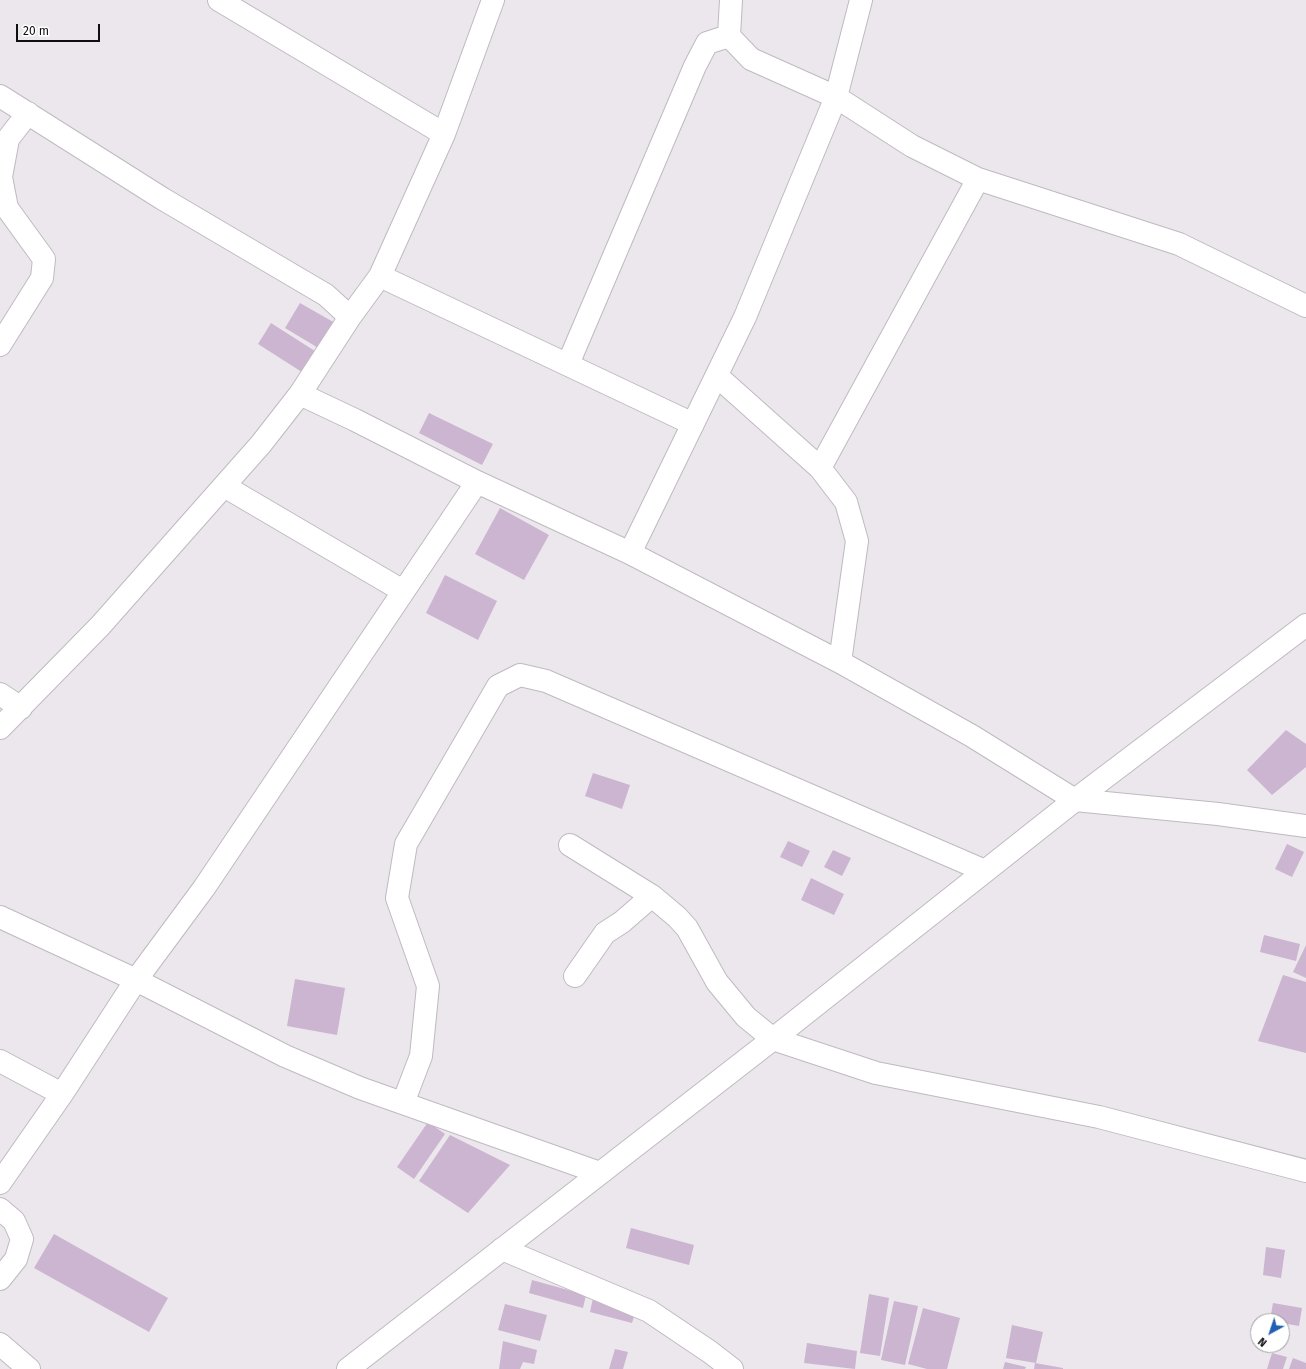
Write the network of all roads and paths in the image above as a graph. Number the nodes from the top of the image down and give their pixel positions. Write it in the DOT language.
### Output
graph roads {
  1 [pos="219,0"];
  2 [pos="494,0"];
  3 [pos="731,0"];
  4 [pos="862,0"];
  5 [pos="729,36"];
  6 [pos="0,96"];
  7 [pos="836,97"];
  8 [pos="28,113"];
  9 [pos="444,134"];
  10 [pos="0,177"];
  11 [pos="978,179"];
  12 [pos="380,276"];
  13 [pos="1306,306"];
  14 [pos="350,316"];
  15 [pos="0,345"];
  16 [pos="568,364"];
  17 [pos="717,376"];
  18 [pos="300,394"];
  19 [pos="694,424"];
  20 [pos="820,468"];
  21 [pos="477,482"];
  22 [pos="224,486"];
  23 [pos="630,553"];
  24 [pos="403,591"];
  25 [pos="1306,625"];
  26 [pos="840,662"];
  27 [pos="0,694"];
  28 [pos="21,708"];
  29 [pos="0,728"];
  30 [pos="1075,800"];
  31 [pos="1306,826"];
  32 [pos="570,845"];
  33 [pos="985,871"];
  34 [pos="652,896"];
  35 [pos="0,917"];
  36 [pos="575,976"];
  37 [pos="136,980"];
  38 [pos="773,1039"];
  39 [pos="0,1061"];
  40 [pos="62,1094"];
  41 [pos="403,1103"];
  42 [pos="1306,1171"];
  43 [pos="600,1173"];
  44 [pos="0,1183"];
  45 [pos="0,1209"];
  46 [pos="502,1249"];
  47 [pos="0,1280"];
  48 [pos="0,1344"];
  49 [pos="29,1369"];
  50 [pos="348,1369"];
  51 [pos="732,1369"];
  1 -- 9 [label="street"];
  2 -- 9 [label="street"];
  3 -- 5 [label="street"];
  4 -- 7 [label="street"];
  5 -- 7 [label="street"];
  5 -- 16 [label="street"];
  6 -- 8 [label="street"];
  7 -- 11 [label="street"];
  7 -- 17 [label="street"];
  8 -- 10 [label="street"];
  8 -- 14 [label="street"];
  9 -- 12 [label="street"];
  10 -- 15 [label="street"];
  11 -- 13 [label="street"];
  11 -- 20 [label="street"];
  12 -- 14 [label="street"];
  12 -- 16 [label="street"];
  14 -- 18 [label="street"];
  16 -- 19 [label="street"];
  17 -- 19 [label="street"];
  17 -- 20 [label="street"];
  18 -- 21 [label="street"];
  18 -- 22 [label="street"];
  19 -- 23 [label="street"];
  20 -- 26 [label="street"];
  21 -- 23 [label="street"];
  21 -- 24 [label="street"];
  22 -- 24 [label="street"];
  22 -- 28 [label="street"];
  23 -- 26 [label="street"];
  24 -- 37 [label="street"];
  25 -- 30 [label="street"];
  26 -- 30 [label="street"];
  27 -- 28 [label="street"];
  28 -- 29 [label="street"];
  30 -- 31 [label="street"];
  30 -- 33 [label="street"];
  32 -- 34 [label="street"];
  33 -- 38 [label="street"];
  33 -- 41 [label="street"];
  34 -- 36 [label="street"];
  34 -- 38 [label="street"];
  35 -- 37 [label="street"];
  37 -- 40 [label="street"];
  37 -- 41 [label="street"];
  38 -- 42 [label="street"];
  38 -- 43 [label="street"];
  39 -- 40 [label="street"];
  40 -- 44 [label="street"];
  41 -- 43 [label="street"];
  43 -- 46 [label="street"];
  45 -- 47 [label="street"];
  46 -- 50 [label="street"];
  46 -- 51 [label="street"];
  48 -- 49 [label="street"];
}
